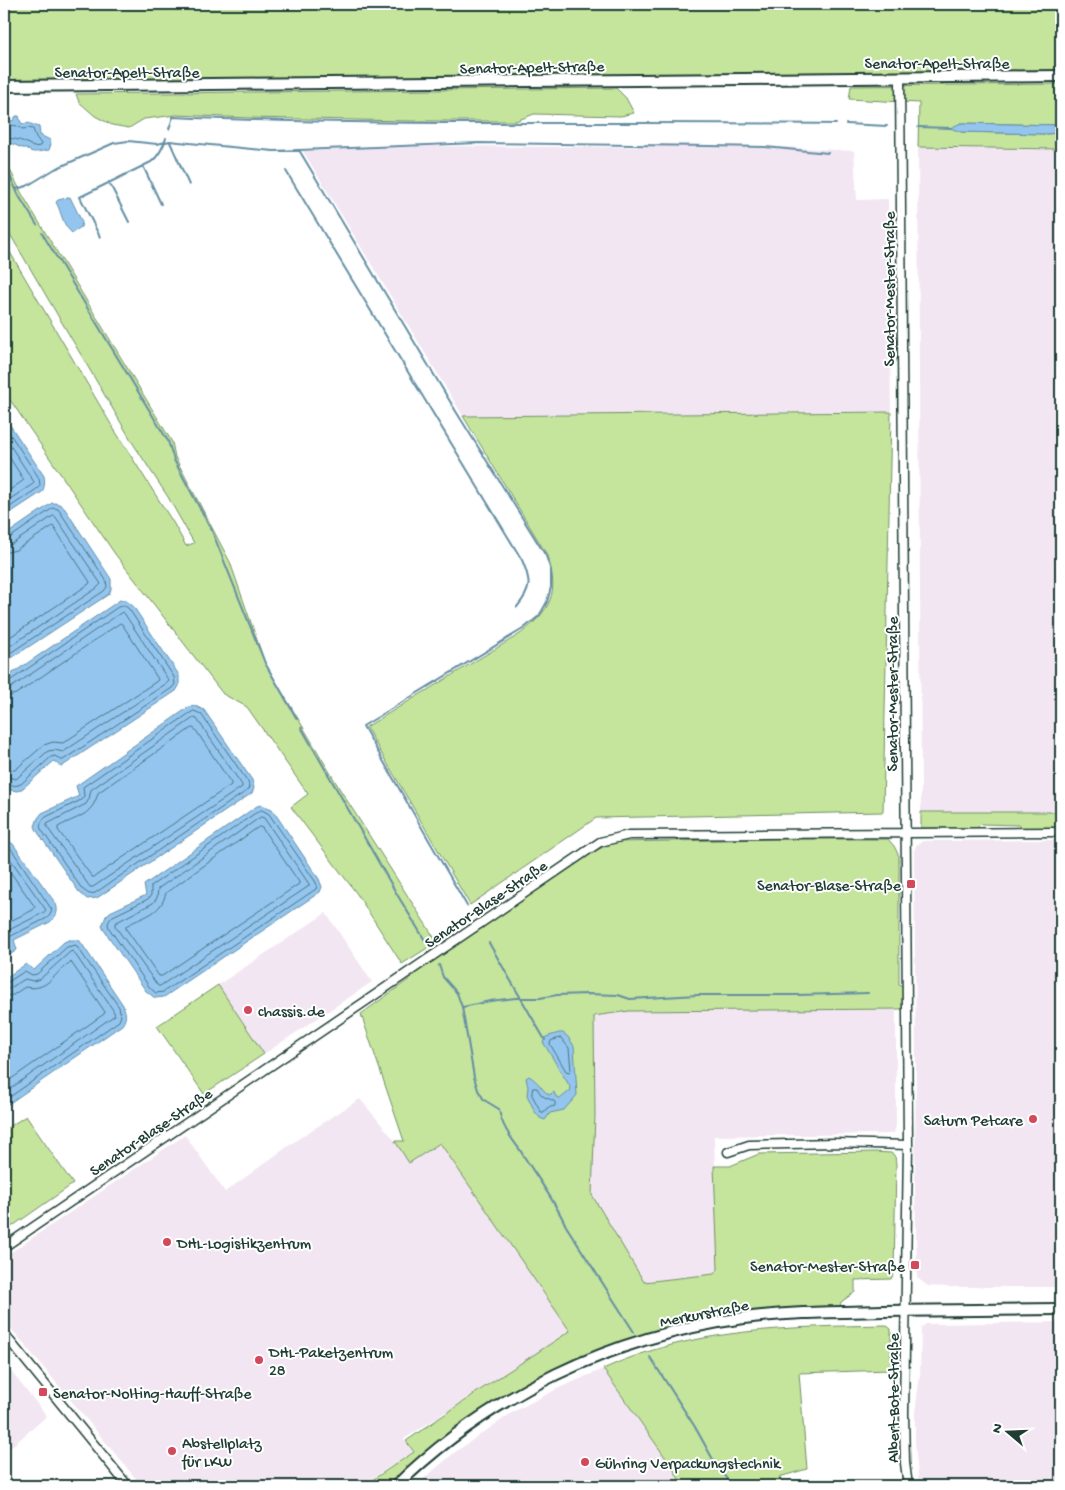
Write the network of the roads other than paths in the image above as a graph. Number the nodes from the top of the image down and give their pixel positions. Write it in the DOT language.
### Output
graph roads {
  1 [pos="1061,76"];
  2 [pos="900,78"];
  3 [pos="4,86"];
  4 [pos="1061,832"];
  5 [pos="906,833"];
  6 [pos="908,1145"];
  7 [pos="728,1152"];
  8 [pos="4,1247"];
  9 [pos="1061,1309"];
  10 [pos="906,1311"];
  11 [pos="4,1334"];
  12 [pos="128,1486"];
  13 [pos="396,1486"];
  14 [pos="908,1486"];
  1 -- 2 [label="street, Senator-Apelt-Straße"];
  2 -- 3 [label="street, Senator-Apelt-Straße"];
  2 -- 5 [label="street, Senator-Mester-Straße"];
  4 -- 5 [label="street, Senator-Blase-Straße"];
  5 -- 6 [label="street, Senator-Mester-Straße"];
  5 -- 8 [label="street, Senator-Blase-Straße"];
  6 -- 7 [label="street"];
  6 -- 10 [label="street, Senator-Mester-Straße"];
  9 -- 10 [label="street, Merkurstraße"];
  10 -- 13 [label="street, Merkurstraße"];
  10 -- 14 [label="street, Albert-Bote-Straße"];
  11 -- 12 [label="street"];
}
